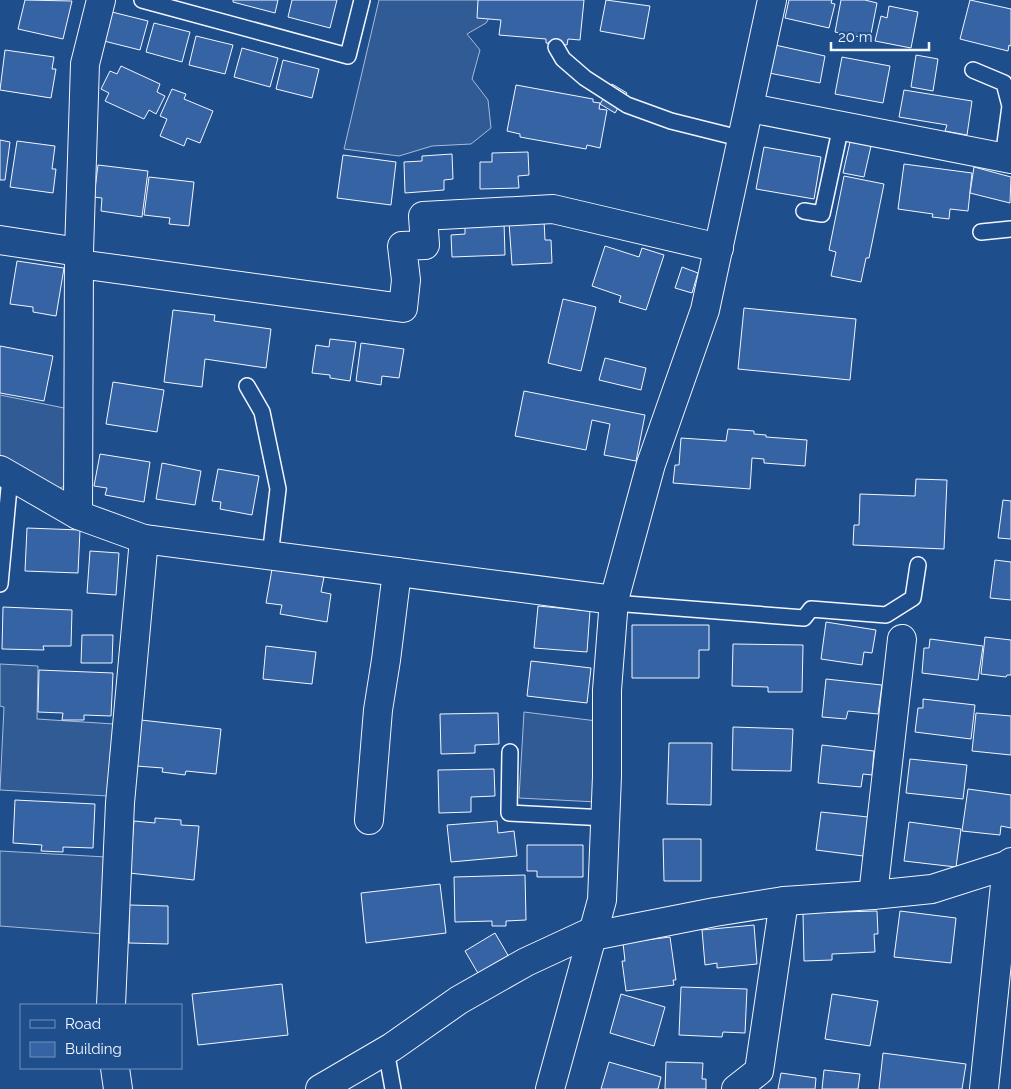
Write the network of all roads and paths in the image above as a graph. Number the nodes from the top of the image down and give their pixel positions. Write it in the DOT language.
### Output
graph roads {
  1 [pos="101,0"];
  2 [pos="142,0"];
  3 [pos="362,0"];
  4 [pos="772,0"];
  5 [pos="556,46"];
  6 [pos="973,70"];
  7 [pos="750,108"];
  8 [pos="841,126"];
  9 [pos="743,139"];
  10 [pos="1007,159"];
  11 [pos="804,211"];
  12 [pos="1011,229"];
  13 [pos="981,232"];
  14 [pos="0,240"];
  15 [pos="719,248"];
  16 [pos="79,258"];
  17 [pos="247,386"];
  18 [pos="5,474"];
  19 [pos="78,515"];
  20 [pos="144,540"];
  21 [pos="270,556"];
  22 [pos="918,565"];
  23 [pos="397,572"];
  24 [pos="0,584"];
  25 [pos="614,602"];
  26 [pos="902,639"];
  27 [pos="510,752"];
  28 [pos="606,818"];
  29 [pos="368,820"];
  30 [pos="1009,863"];
  31 [pos="873,895"];
  32 [pos="784,901"];
  33 [pos="594,933"];
  34 [pos="112,1004"];
  35 [pos="1000,1042"];
  36 [pos="386,1050"];
  37 [pos="115,1069"];
  38 [pos="118,1089"];
  39 [pos="320,1089"];
  40 [pos="393,1089"];
  41 [pos="550,1089"];
  42 [pos="736,1089"];
  43 [pos="984,1089"];
  1 -- 16 [label="street"];
  2 -- 3 [label="lane"];
  4 -- 7 [label="street"];
  5 -- 9 [label="lane"];
  6 -- 10 [label="lane"];
  7 -- 8 [label="street"];
  7 -- 9 [label="street"];
  8 -- 10 [label="street"];
  8 -- 11 [label="lane"];
  9 -- 15 [label="street"];
  12 -- 13 [label="lane"];
  14 -- 16 [label="street"];
  15 -- 16 [label="street"];
  15 -- 25 [label="street"];
  16 -- 19 [label="street"];
  17 -- 21 [label="lane"];
  18 -- 19 [label="street"];
  18 -- 24 [label="lane"];
  19 -- 20 [label="street"];
  20 -- 21 [label="street"];
  20 -- 34 [label="street"];
  21 -- 23 [label="street"];
  22 -- 25 [label="lane"];
  23 -- 25 [label="street"];
  23 -- 29 [label="street"];
  25 -- 28 [label="street"];
  26 -- 31 [label="street"];
  27 -- 28 [label="lane"];
  28 -- 33 [label="street"];
  30 -- 31 [label="street"];
  30 -- 35 [label="street"];
  31 -- 32 [label="street"];
  32 -- 33 [label="street"];
  32 -- 42 [label="street"];
  33 -- 36 [label="street"];
  33 -- 41 [label="street"];
  35 -- 43 [label="street"];
  36 -- 39 [label="street"];
  36 -- 40 [label="lane"];
  37 -- 38 [label="street"];
}
